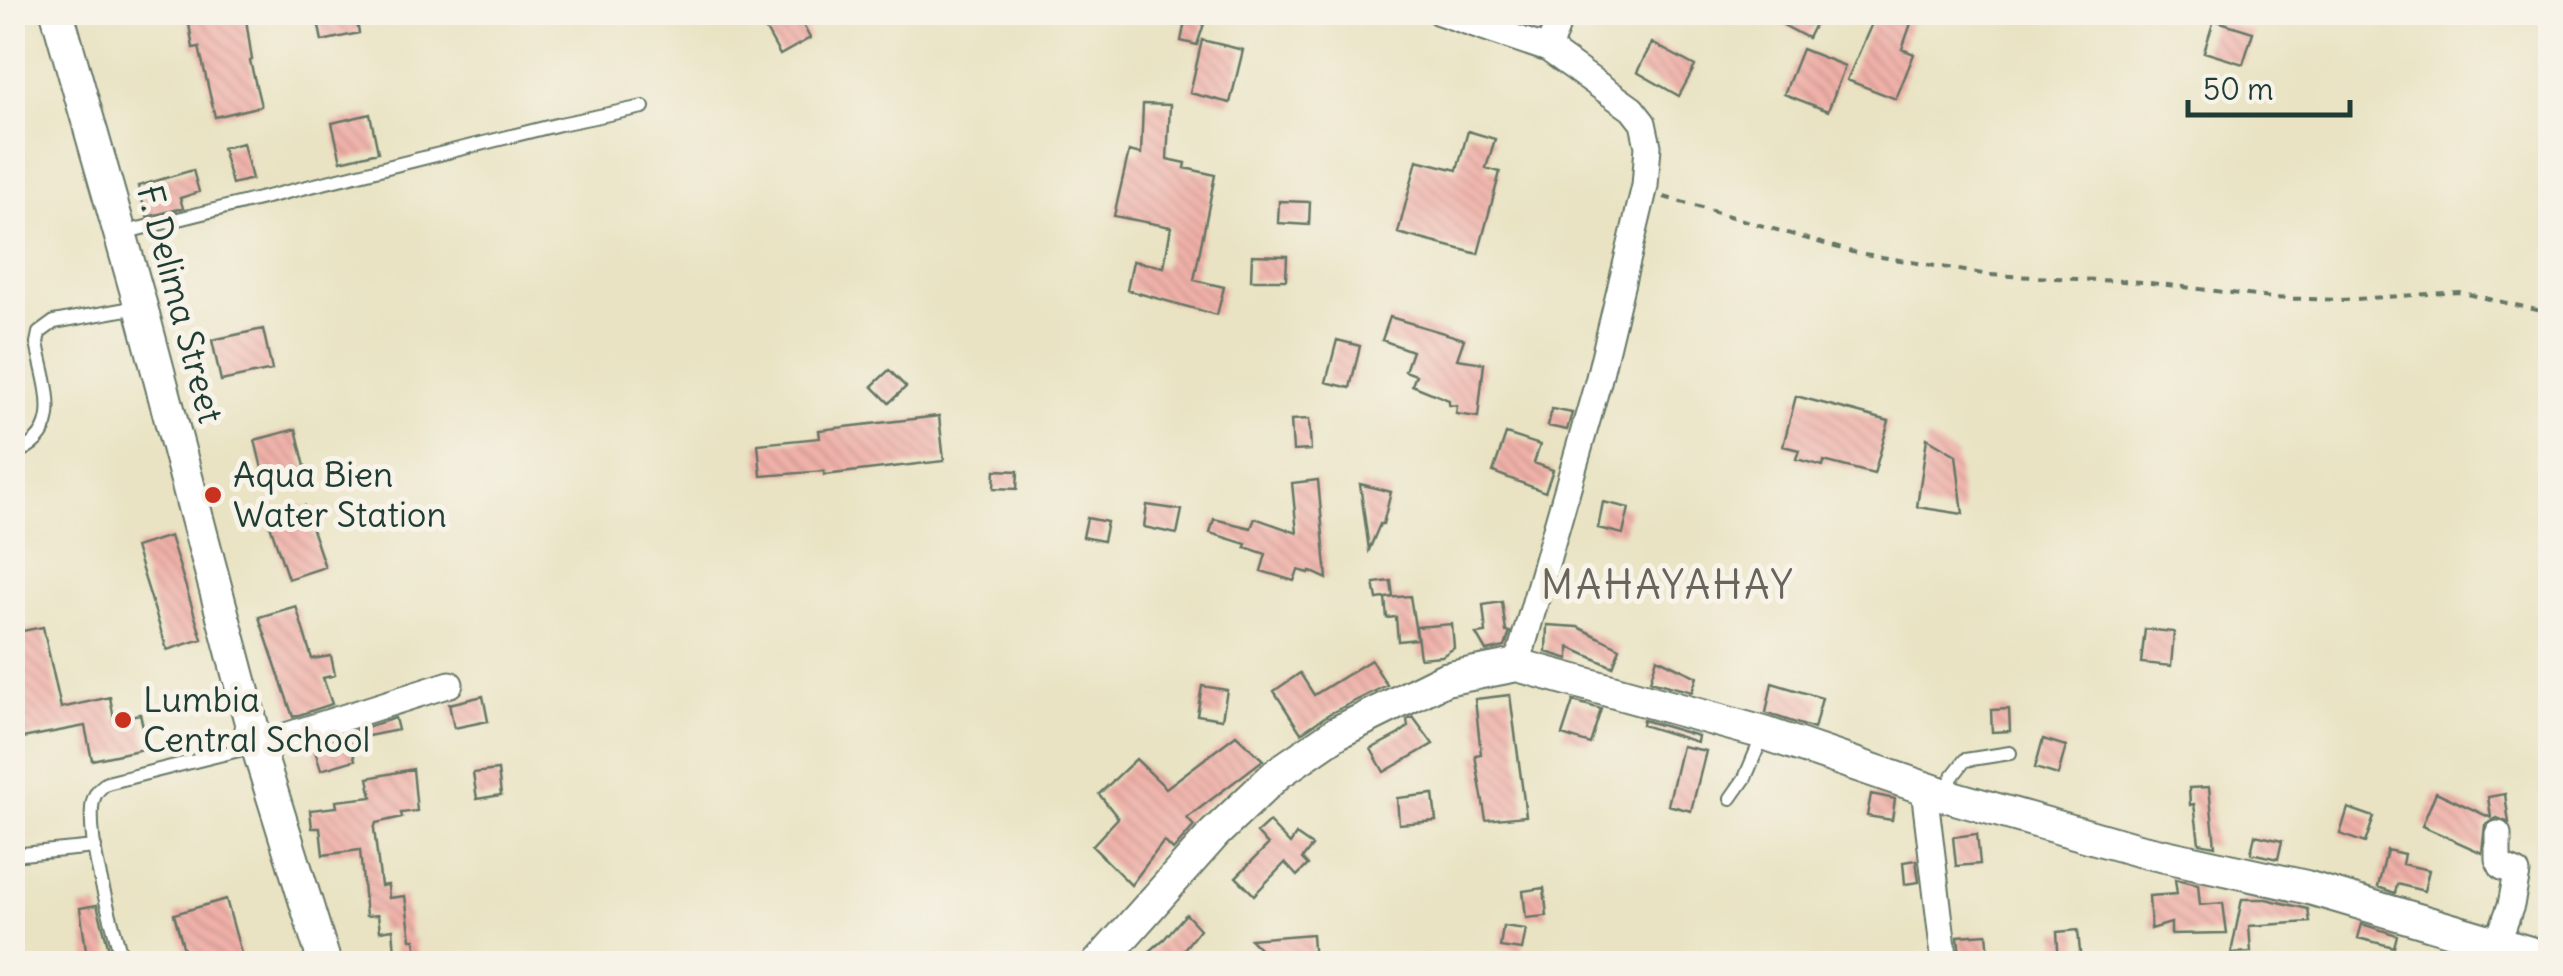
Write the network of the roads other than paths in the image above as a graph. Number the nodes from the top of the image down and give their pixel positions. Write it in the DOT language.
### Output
graph roads {
  1 [pos="57,12"];
  2 [pos="1439,12"];
  3 [pos="1562,12"];
  4 [pos="1548,49"];
  5 [pos="643,107"];
  6 [pos="119,234"];
  7 [pos="140,306"];
  8 [pos="12,454"];
  9 [pos="1517,665"];
  10 [pos="450,684"];
  11 [pos="1764,733"];
  12 [pos="257,745"];
  13 [pos="2010,752"];
  14 [pos="1936,793"];
  15 [pos="1731,798"];
  16 [pos="2498,834"];
  17 [pos="95,847"];
  18 [pos="12,855"];
  19 [pos="2497,944"];
  20 [pos="2550,959"];
  21 [pos="123,964"];
  22 [pos="325,964"];
  23 [pos="1098,964"];
  24 [pos="1945,964"];
  1 -- 6 [label="street, F. Delima Street"];
  2 -- 4 [label="street"];
  3 -- 4 [label="street"];
  4 -- 9 [label="street"];
  5 -- 6 [label="lane"];
  6 -- 7 [label="street, F. Delima Street"];
  7 -- 8 [label="lane"];
  7 -- 12 [label="street, F. Delima Street"];
  9 -- 11 [label="street"];
  9 -- 23 [label="street"];
  10 -- 12 [label="street"];
  11 -- 14 [label="street"];
  11 -- 15 [label="lane"];
  12 -- 17 [label="lane"];
  12 -- 22 [label="street, F. Delima Street"];
  13 -- 14 [label="lane"];
  14 -- 19 [label="street"];
  14 -- 24 [label="street"];
  16 -- 19 [label="street"];
  17 -- 18 [label="lane"];
  17 -- 21 [label="lane"];
  19 -- 20 [label="street"];
}
